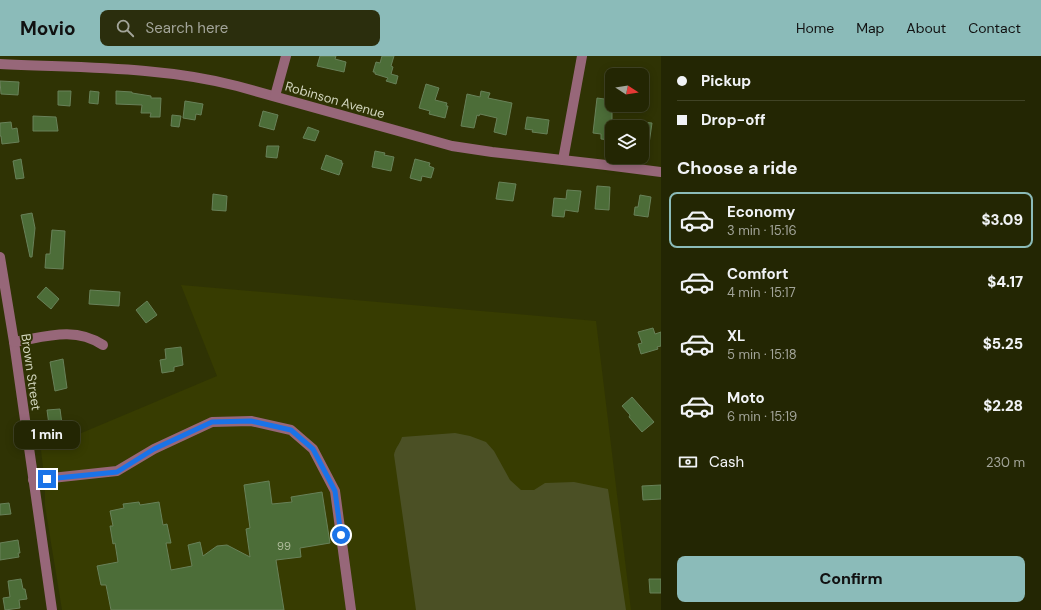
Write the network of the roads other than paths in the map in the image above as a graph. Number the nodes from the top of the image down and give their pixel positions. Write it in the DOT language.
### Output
graph roads {
  1 [pos="286,56"];
  2 [pos="582,56"];
  3 [pos="0,64"];
  4 [pos="275,96"];
  5 [pos="563,160"];
  6 [pos="661,172"];
  7 [pos="0,257"];
  8 [pos="4,311"];
  9 [pos="14,342"];
  10 [pos="103,346"];
  11 [pos="33,480"];
  12 [pos="52,610"];
  13 [pos="351,610"];
  1 -- 4 [label="street"];
  2 -- 5 [label="street"];
  3 -- 4 [label="street, Robinson Avenue"];
  4 -- 5 [label="street, Robinson Avenue"];
  5 -- 6 [label="street, Robinson Avenue"];
  7 -- 8 [label="street, Brown Street"];
  8 -- 9 [label="street, Brown Street"];
  9 -- 10 [label="street"];
  9 -- 11 [label="street, Brown Street"];
  11 -- 12 [label="street, Brown Street"];
  11 -- 13 [label="street"];
}
